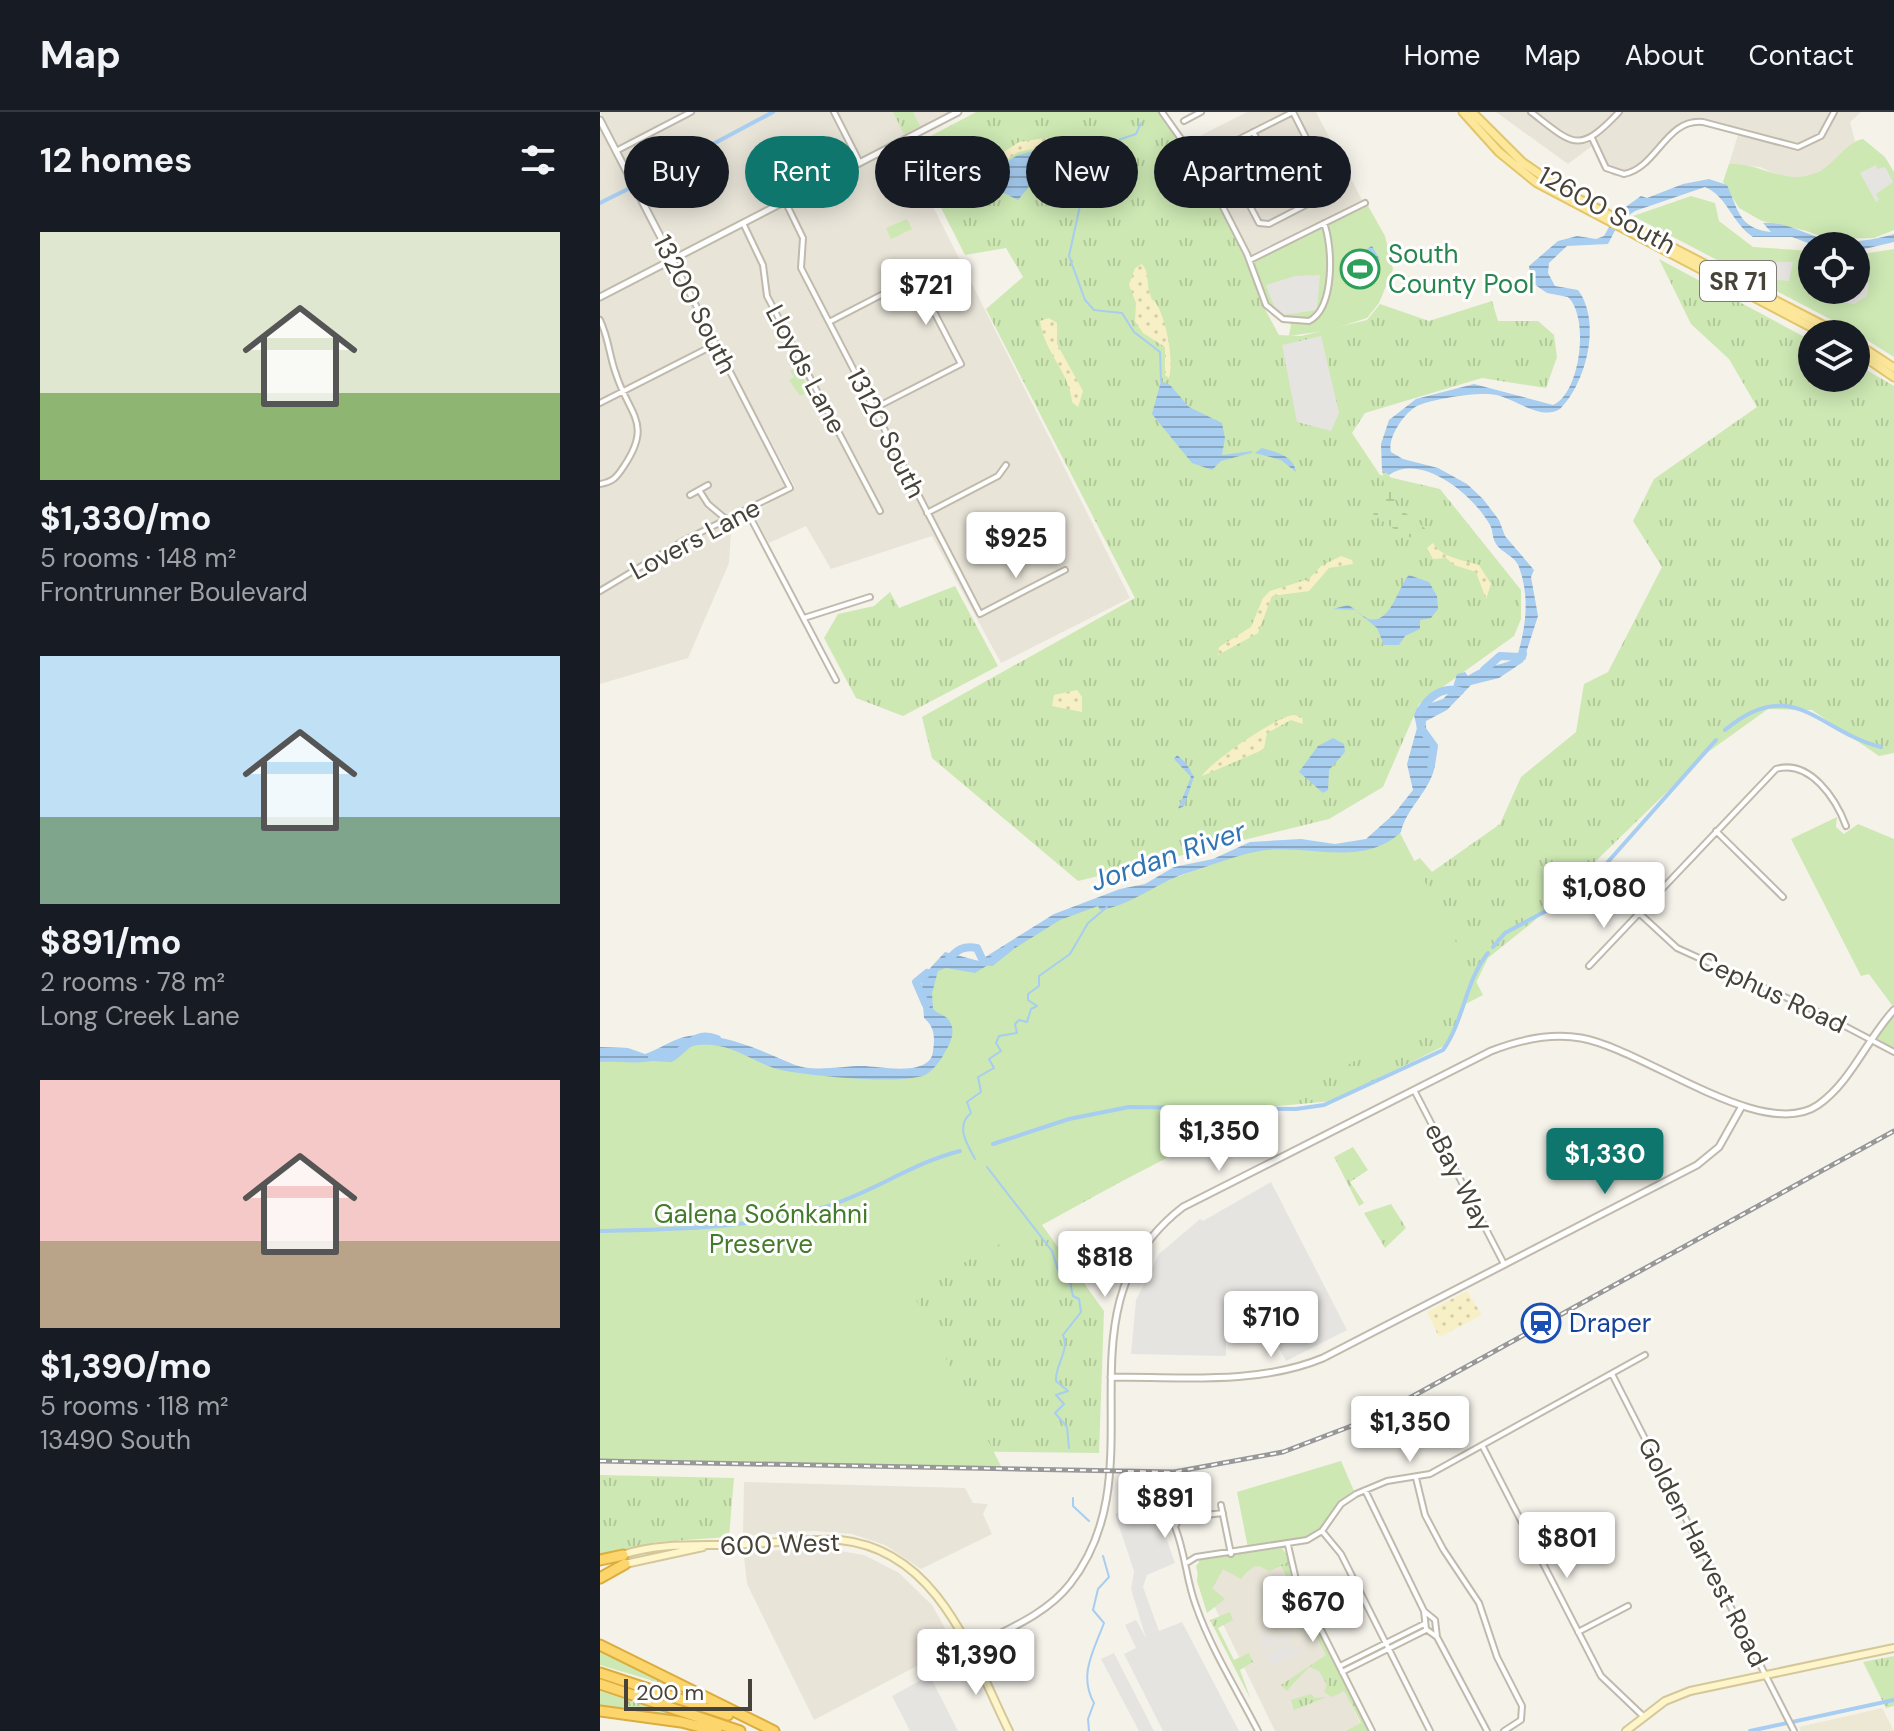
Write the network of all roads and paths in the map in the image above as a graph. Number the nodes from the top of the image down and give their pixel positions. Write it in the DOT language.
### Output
graph roads {
  1 [pos="691,112"];
  2 [pos="834,112"];
  3 [pos="958,112"];
  4 [pos="1162,112"];
  5 [pos="1200,112"];
  6 [pos="1293,112"];
  7 [pos="1463,112"];
  8 [pos="1472,112"];
  9 [pos="1531,112"];
  10 [pos="1619,112"];
  11 [pos="1834,112"];
  12 [pos="600,120"];
  13 [pos="1184,121"];
  14 [pos="1253,132"];
  15 [pos="1179,136"];
  16 [pos="1245,136"];
  17 [pos="1592,138"];
  18 [pos="616,151"];
  19 [pos="860,163"];
  20 [pos="1365,203"];
  21 [pos="772,208"];
  22 [pos="788,208"];
  23 [pos="1222,208"];
  24 [pos="1251,208"];
  25 [pos="1298,209"];
  26 [pos="1606,217"];
  27 [pos="743,223"];
  28 [pos="1324,223"];
  29 [pos="1634,232"];
  30 [pos="672,259"];
  31 [pos="1250,260"];
  32 [pos="600,297"];
  33 [pos="600,320"];
  34 [pos="1798,320"];
  35 [pos="1812,320"];
  36 [pos="829,322"];
  37 [pos="716,344"];
  38 [pos="1870,352"];
  39 [pos="1870,361"];
  40 [pos="1894,368"];
  41 [pos="1894,377"];
  42 [pos="624,391"];
  43 [pos="600,403"];
  44 [pos="873,409"];
  45 [pos="1006,465"];
  46 [pos="600,484"];
  47 [pos="708,485"];
  48 [pos="790,488"];
  49 [pos="699,490"];
  50 [pos="690,495"];
  51 [pos="747,511"];
  52 [pos="880,511"];
  53 [pos="927,513"];
  54 [pos="727,520"];
  55 [pos="1065,570"];
  56 [pos="600,591"];
  57 [pos="870,597"];
  58 [pos="804,618"];
  59 [pos="836,680"];
  60 [pos="1846,826"];
  61 [pos="1716,831"];
  62 [pos="1783,897"];
  63 [pos="1639,913"];
  64 [pos="1589,966"];
  65 [pos="1894,1010"];
  66 [pos="1869,1039"];
  67 [pos="1894,1052"];
  68 [pos="1414,1090"];
  69 [pos="1742,1106"];
  70 [pos="1504,1264"];
  71 [pos="1645,1355"];
  72 [pos="1612,1374"];
  73 [pos="1111,1377"];
  74 [pos="1482,1446"];
  75 [pos="1416,1478"];
  76 [pos="1365,1490"];
  77 [pos="1221,1505"];
  78 [pos="1223,1513"];
  79 [pos="1583,1520"];
  80 [pos="1322,1531"];
  81 [pos="1288,1545"];
  82 [pos="1533,1545"];
  83 [pos="1231,1554"];
  84 [pos="624,1560"];
  85 [pos="1188,1562"];
  86 [pos="600,1563"];
  87 [pos="600,1577"];
  88 [pos="1628,1606"];
  89 [pos="1424,1611"];
  90 [pos="1425,1627"];
  91 [pos="1578,1632"];
  92 [pos="1437,1637"];
  93 [pos="600,1643"];
  94 [pos="1387,1646"];
  95 [pos="1894,1648"];
  96 [pos="968,1650"];
  97 [pos="1341,1669"];
  98 [pos="600,1673"];
  99 [pos="1766,1675"];
  100 [pos="600,1684"];
  101 [pos="600,1711"];
  102 [pos="1643,1716"];
  103 [pos="717,1731"];
  104 [pos="740,1731"];
  105 [pos="763,1731"];
  106 [pos="774,1731"];
  107 [pos="1009,1731"];
  108 [pos="1258,1731"];
  109 [pos="1372,1731"];
  110 [pos="1430,1731"];
  111 [pos="1487,1731"];
  112 [pos="1504,1731"];
  113 [pos="1626,1731"];
  114 [pos="1794,1731"];
  1 -- 18 [label="street"];
  2 -- 19 [label="street"];
  3 -- 19 [label="street"];
  4 -- 15 [label="street"];
  5 -- 13 [label="street"];
  6 -- 14 [label="street"];
  6 -- 25 [label="street"];
  7 -- 26 [label="main road, 12600 South / SR 71"];
  8 -- 26 [label="main road, 12600 South / SR 71"];
  9 -- 17 [label="street"];
  10 -- 17 [label="street"];
  11 -- 17 [label="street"];
  12 -- 18 [label="street, 13200 South"];
  14 -- 16 [label="street"];
  14 -- 25 [label="street"];
  18 -- 30 [label="street, 13200 South"];
  20 -- 28 [label="street"];
  21 -- 27 [label="street"];
  22 -- 36 [label="street, 13120 South"];
  23 -- 31 [label="street"];
  24 -- 25 [label="street"];
  26 -- 29 [label="main road, 12600 South / SR 71"];
  27 -- 30 [label="street"];
  27 -- 52 [label="street, Lloyds Lane"];
  28 -- 31 [label="street"];
  28 -- 31 [label="street"];
  29 -- 34 [label="main road, 12600 South / SR 71"];
  29 -- 35 [label="main road, 12600 South / SR 71"];
  30 -- 32 [label="street"];
  30 -- 37 [label="street, 13200 South"];
  33 -- 42 [label="street"];
  36 -- 44 [label="street, 13120 South"];
  36 -- 44 [label="street"];
  37 -- 42 [label="street"];
  37 -- 48 [label="street, 13200 South"];
  38 -- 40 [label="main road"];
  39 -- 41 [label="main road"];
  42 -- 43 [label="street"];
  42 -- 46 [label="street"];
  44 -- 53 [label="street, 13120 South"];
  45 -- 53 [label="street"];
  47 -- 49 [label="street"];
  48 -- 51 [label="street, Lovers Lane"];
  49 -- 50 [label="street"];
  49 -- 54 [label="street"];
  51 -- 54 [label="street, Lovers Lane"];
  51 -- 58 [label="street"];
  53 -- 55 [label="street, 13120 South"];
  54 -- 56 [label="street, Lovers Lane"];
  57 -- 58 [label="street"];
  58 -- 59 [label="street"];
  60 -- 61 [label="street"];
  61 -- 62 [label="street"];
  61 -- 63 [label="street"];
  63 -- 64 [label="street"];
  63 -- 66 [label="street, Cephus Road"];
  65 -- 66 [label="street"];
  66 -- 67 [label="street, Cephus Road"];
  66 -- 69 [label="street"];
  68 -- 69 [label="street"];
  68 -- 70 [label="street, eBay Way"];
  68 -- 73 [label="street"];
  69 -- 70 [label="street"];
  70 -- 73 [label="street"];
  71 -- 72 [label="street"];
  72 -- 74 [label="street"];
  72 -- 99 [label="street, Golden Harvest Road"];
  73 -- 96 [label="street"];
  74 -- 75 [label="street"];
  74 -- 82 [label="street"];
  75 -- 76 [label="street"];
  75 -- 112 [label="street"];
  76 -- 80 [label="street"];
  76 -- 89 [label="street"];
  77 -- 78 [label="street"];
  78 -- 83 [label="street"];
  78 -- 85 [label="street"];
  79 -- 82 [label="street"];
  80 -- 81 [label="street"];
  80 -- 94 [label="street"];
  81 -- 83 [label="street"];
  81 -- 97 [label="street"];
  82 -- 91 [label="street"];
  83 -- 85 [label="street"];
  84 -- 86 [label="highway"];
  84 -- 87 [label="highway"];
  84 -- 96 [label="main road, 600 West"];
  85 -- 108 [label="street"];
  88 -- 91 [label="street"];
  89 -- 90 [label="street"];
  89 -- 92 [label="street"];
  90 -- 92 [label="street"];
  90 -- 94 [label="street"];
  91 -- 102 [label="street"];
  92 -- 111 [label="street"];
  93 -- 106 [label="highway"];
  94 -- 97 [label="street"];
  94 -- 110 [label="street"];
  95 -- 99 [label="main road"];
  96 -- 107 [label="main road, 600 West"];
  97 -- 109 [label="street"];
  98 -- 105 [label="highway"];
  99 -- 102 [label="main road"];
  99 -- 114 [label="street, Golden Harvest Road"];
  100 -- 104 [label="highway"];
  101 -- 103 [label="highway"];
  102 -- 113 [label="main road"];
}
